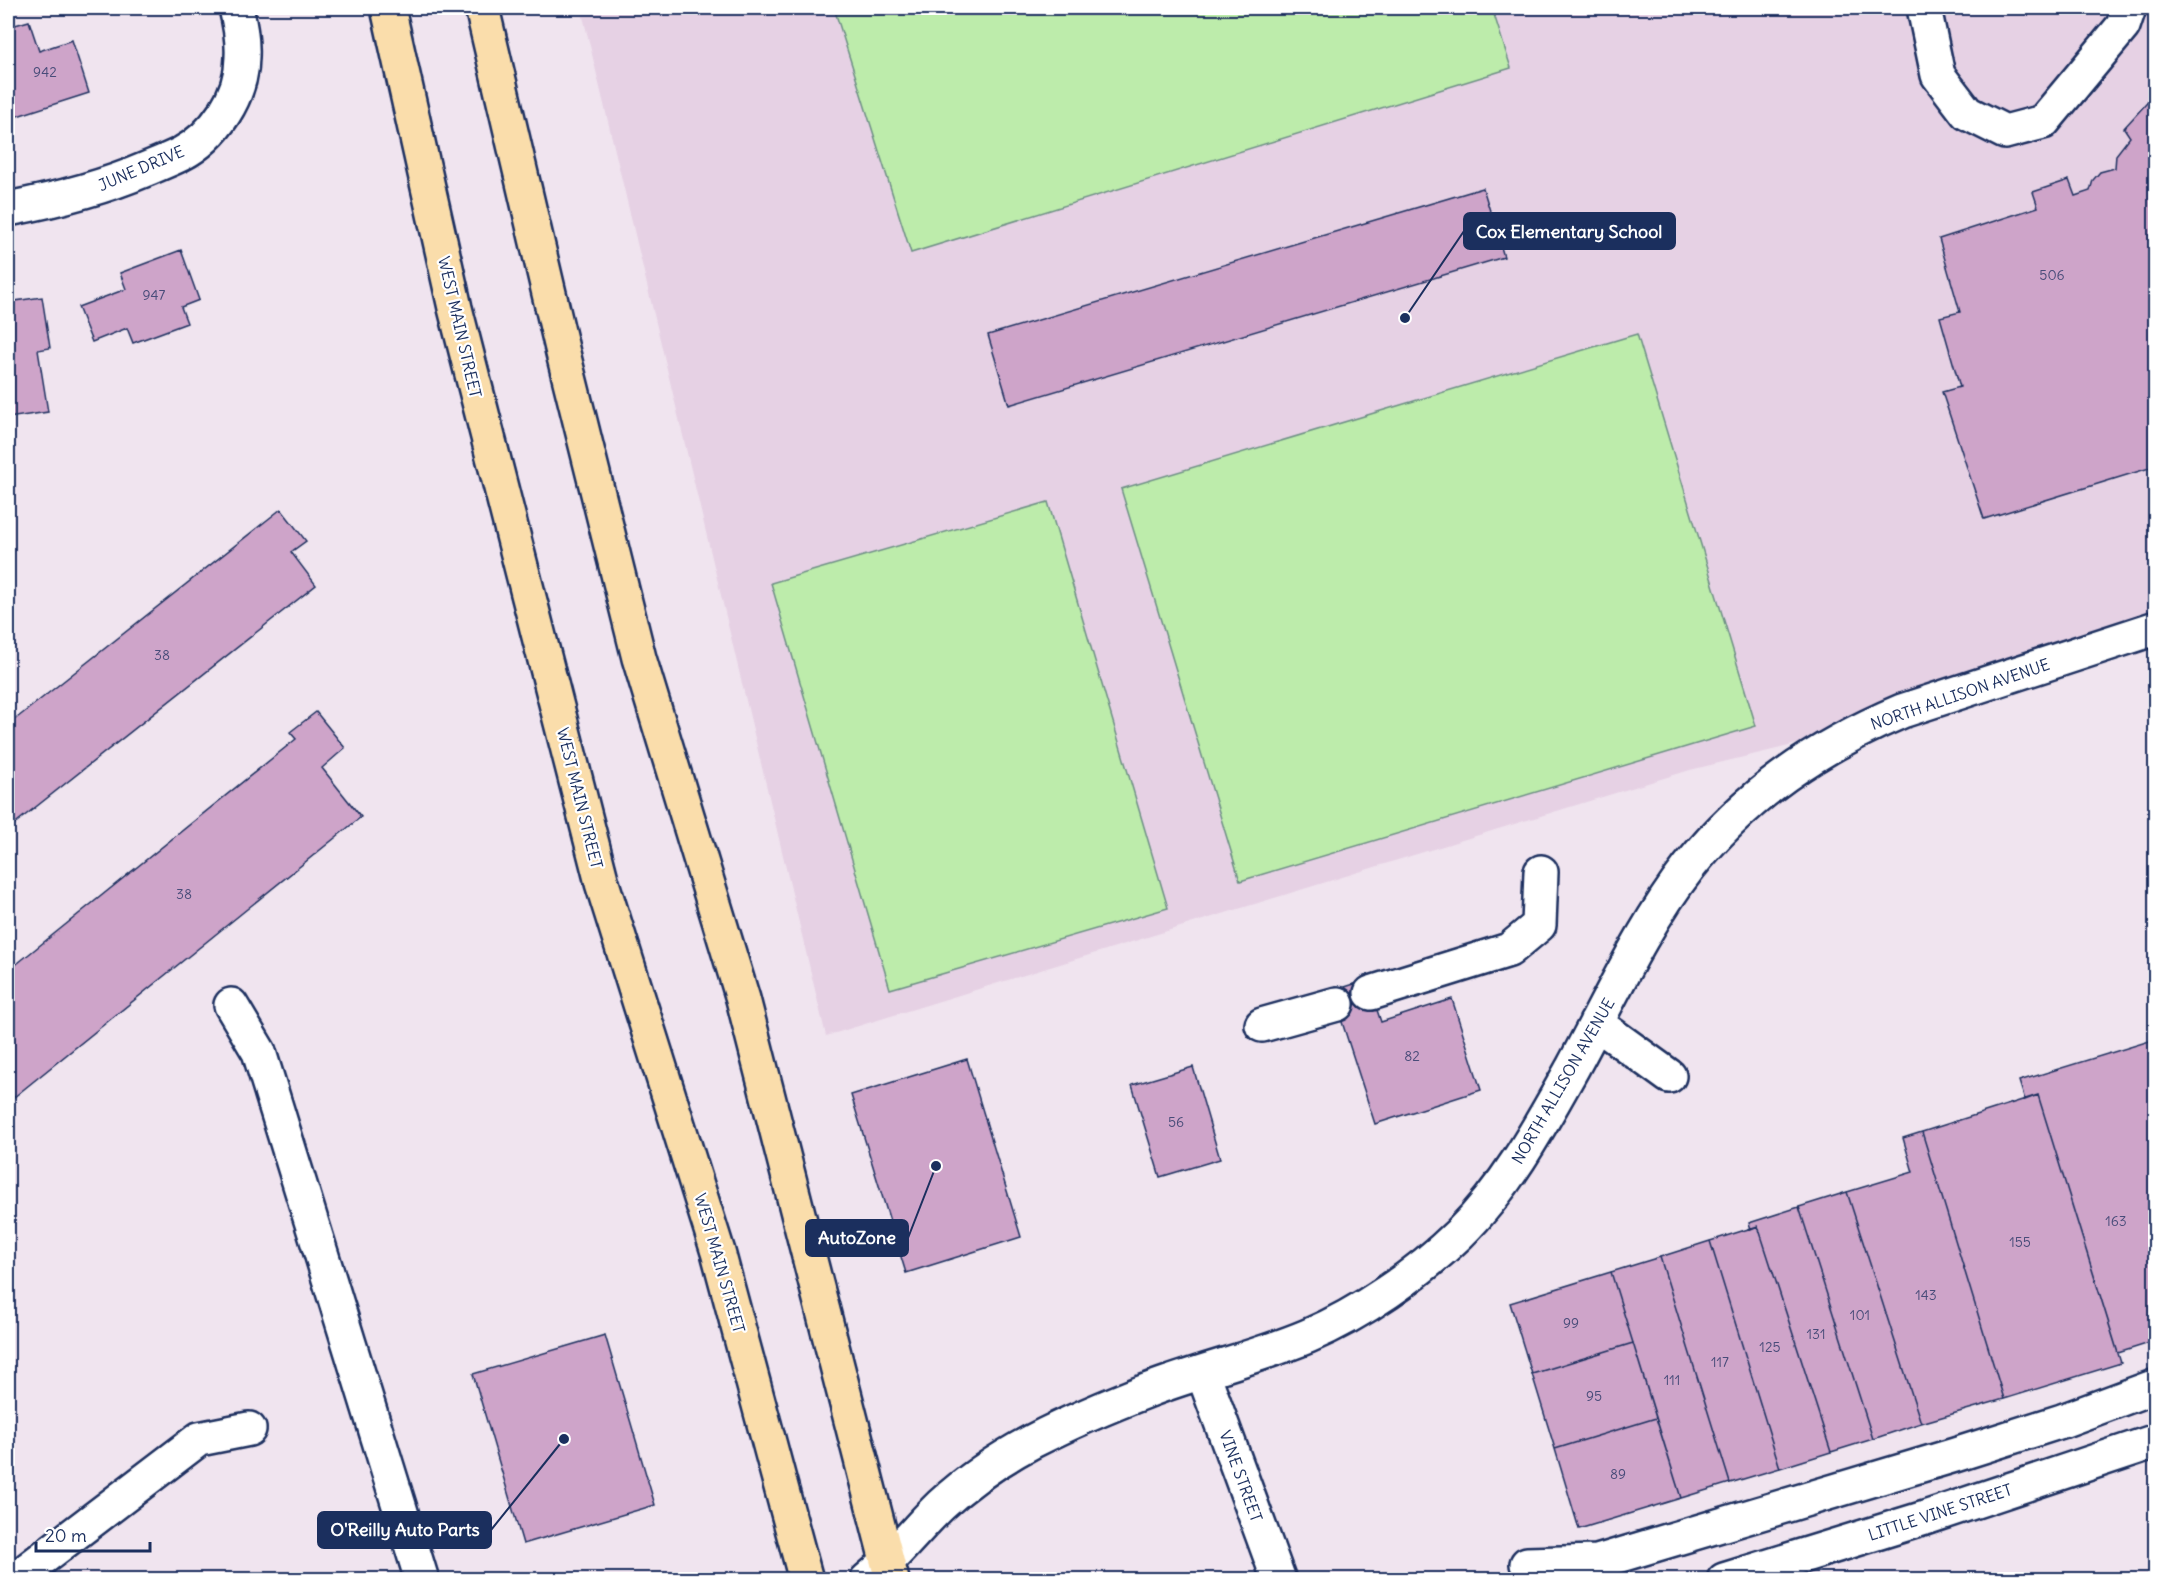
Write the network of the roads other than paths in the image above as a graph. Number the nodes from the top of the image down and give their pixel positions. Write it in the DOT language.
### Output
graph roads {
  1 [pos="237,8"];
  2 [pos="388,8"];
  3 [pos="482,8"];
  4 [pos="1924,8"];
  5 [pos="2129,8"];
  6 [pos="8,209"];
  7 [pos="2156,628"];
  8 [pos="1541,872"];
  9 [pos="1371,993"];
  10 [pos="1337,1004"];
  11 [pos="231,1005"];
  12 [pos="1596,1023"];
  13 [pos="1262,1025"];
  14 [pos="1669,1076"];
  15 [pos="1203,1373"];
  16 [pos="2156,1386"];
  17 [pos="249,1429"];
  18 [pos="2156,1441"];
  19 [pos="1527,1564"];
  20 [pos="882,1573"];
  21 [pos="14,1580"];
  22 [pos="422,1580"];
  23 [pos="806,1580"];
  24 [pos="1279,1580"];
  25 [pos="1724,1580"];
  1 -- 6 [label="street, JUNE DRIVE"];
  2 -- 23 [label="main road, WEST MAIN STREET"];
  3 -- 20 [label="main road"];
  4 -- 5 [label="street"];
  7 -- 12 [label="street, NORTH ALLISON AVENUE"];
  8 -- 9 [label="street"];
  10 -- 13 [label="street"];
  11 -- 22 [label="street"];
  12 -- 14 [label="street"];
  12 -- 15 [label="street, NORTH ALLISON AVENUE"];
  15 -- 20 [label="street, NORTH ALLISON AVENUE"];
  15 -- 24 [label="street, VINE STREET"];
  16 -- 19 [label="street"];
  17 -- 21 [label="street"];
  18 -- 25 [label="street, LITTLE VINE STREET"];
}
